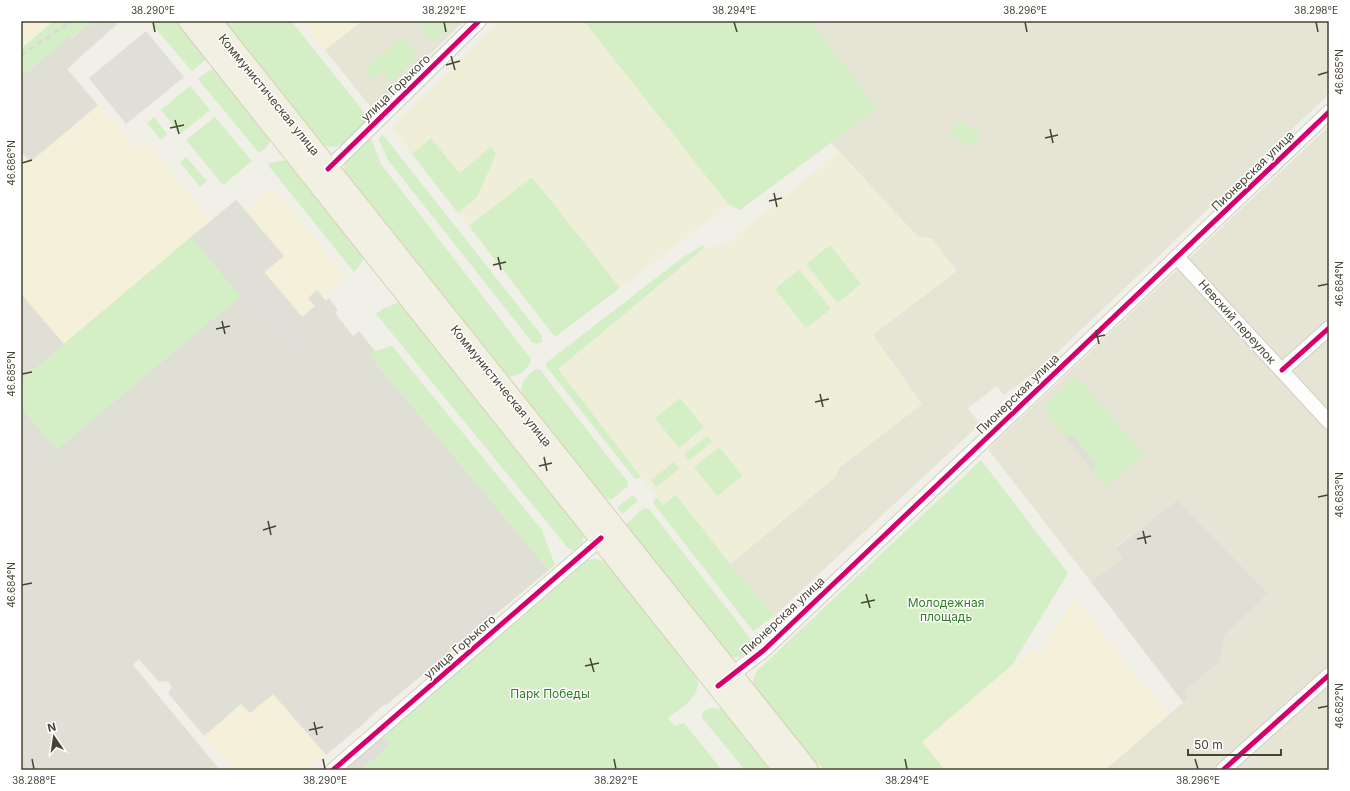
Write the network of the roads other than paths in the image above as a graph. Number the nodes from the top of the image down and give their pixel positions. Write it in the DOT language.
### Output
graph roads {
  1 [pos="190,21"];
  2 [pos="210,21"];
  3 [pos="479,21"];
  4 [pos="1329,112"];
  5 [pos="328,169"];
  6 [pos="1177,256"];
  7 [pos="1329,328"];
  8 [pos="1282,370"];
  9 [pos="1329,422"];
  10 [pos="601,538"];
  11 [pos="1329,675"];
  12 [pos="725,681"];
  13 [pos="333,770"];
  14 [pos="785,770"];
  15 [pos="807,770"];
  16 [pos="1223,770"];
  1 -- 10 [label="main road, Коммунистическая улица"];
  2 -- 5 [label="main road, Коммунистическая улица"];
  3 -- 5 [label="street, улица Горького"];
  4 -- 6 [label="street, Пионерская улица"];
  5 -- 12 [label="main road, Коммунистическая улица"];
  6 -- 8 [label="street, Невский переулок"];
  6 -- 12 [label="street, Пионерская улица"];
  7 -- 8 [label="street"];
  8 -- 9 [label="street, Невский переулок"];
  10 -- 12 [label="main road, Коммунистическая улица"];
  10 -- 13 [label="street, улица Горького"];
  11 -- 16 [label="street"];
  12 -- 14 [label="main road, Коммунистическая улица"];
  12 -- 15 [label="main road, Коммунистическая улица"];
}
